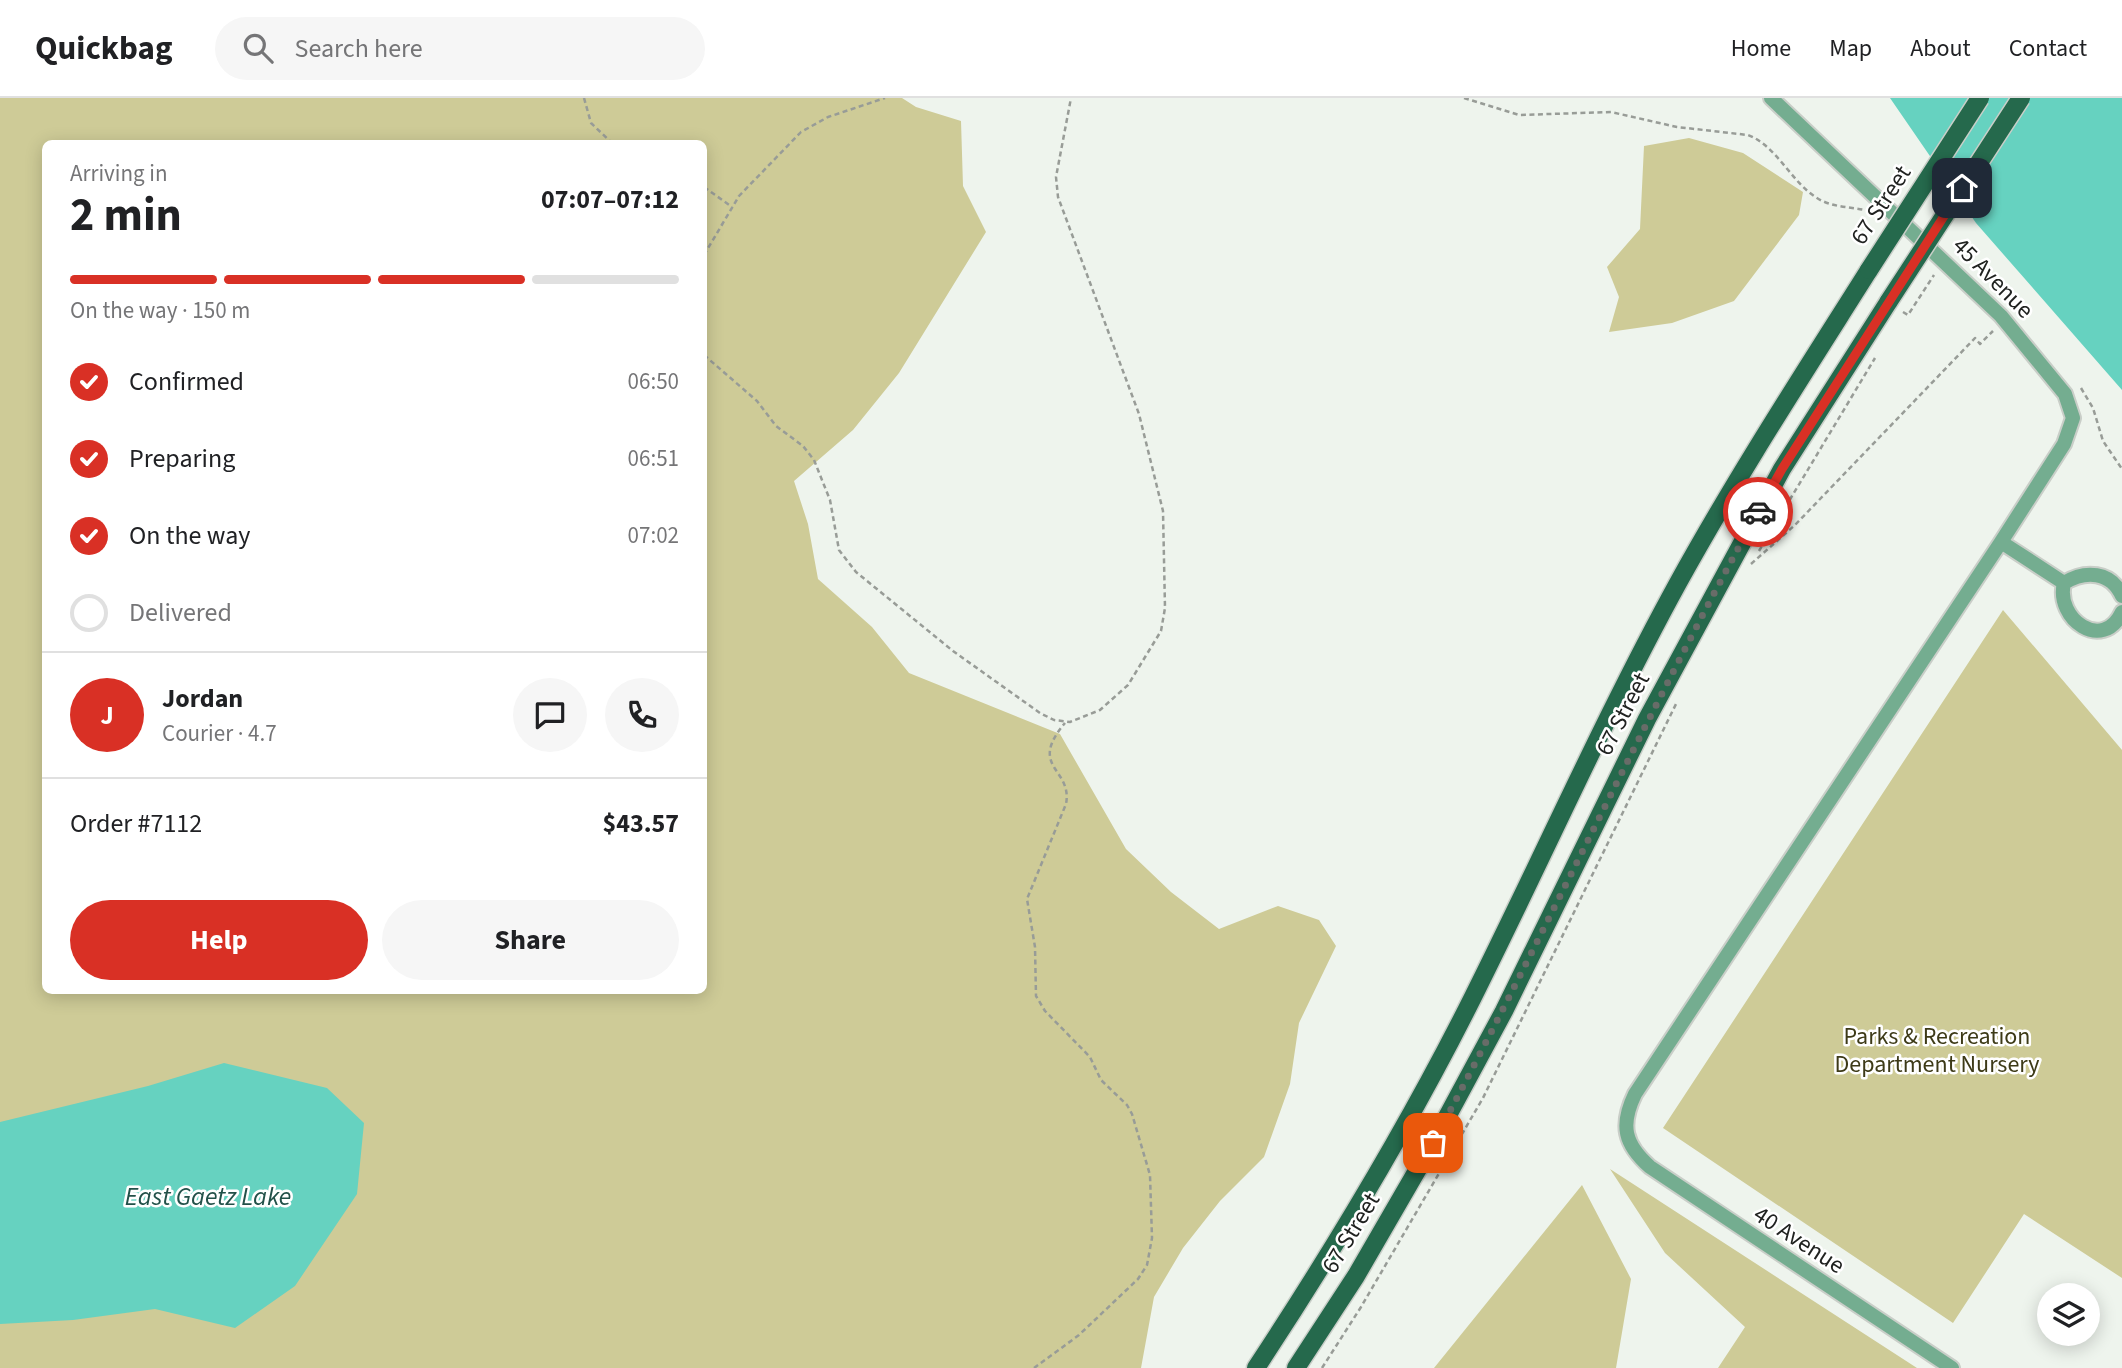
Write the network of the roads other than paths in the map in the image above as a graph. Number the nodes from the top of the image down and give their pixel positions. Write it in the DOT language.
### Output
graph roads {
  1 [pos="1771,98"];
  2 [pos="1980,98"];
  3 [pos="2021,98"];
  4 [pos="2001,542"];
  5 [pos="2064,583"];
  6 [pos="2122,596"];
  7 [pos="2121,618"];
  8 [pos="1256,1368"];
  9 [pos="1296,1368"];
  10 [pos="1952,1368"];
  1 -- 4 [label="street, 45 Avenue"];
  2 -- 8 [label="main road, 67 Street, bridge"];
  3 -- 9 [label="main road, 67 Street, bridge"];
  4 -- 5 [label="street"];
  4 -- 10 [label="street, 40 Avenue"];
  5 -- 6 [label="street"];
  5 -- 7 [label="street"];
}
